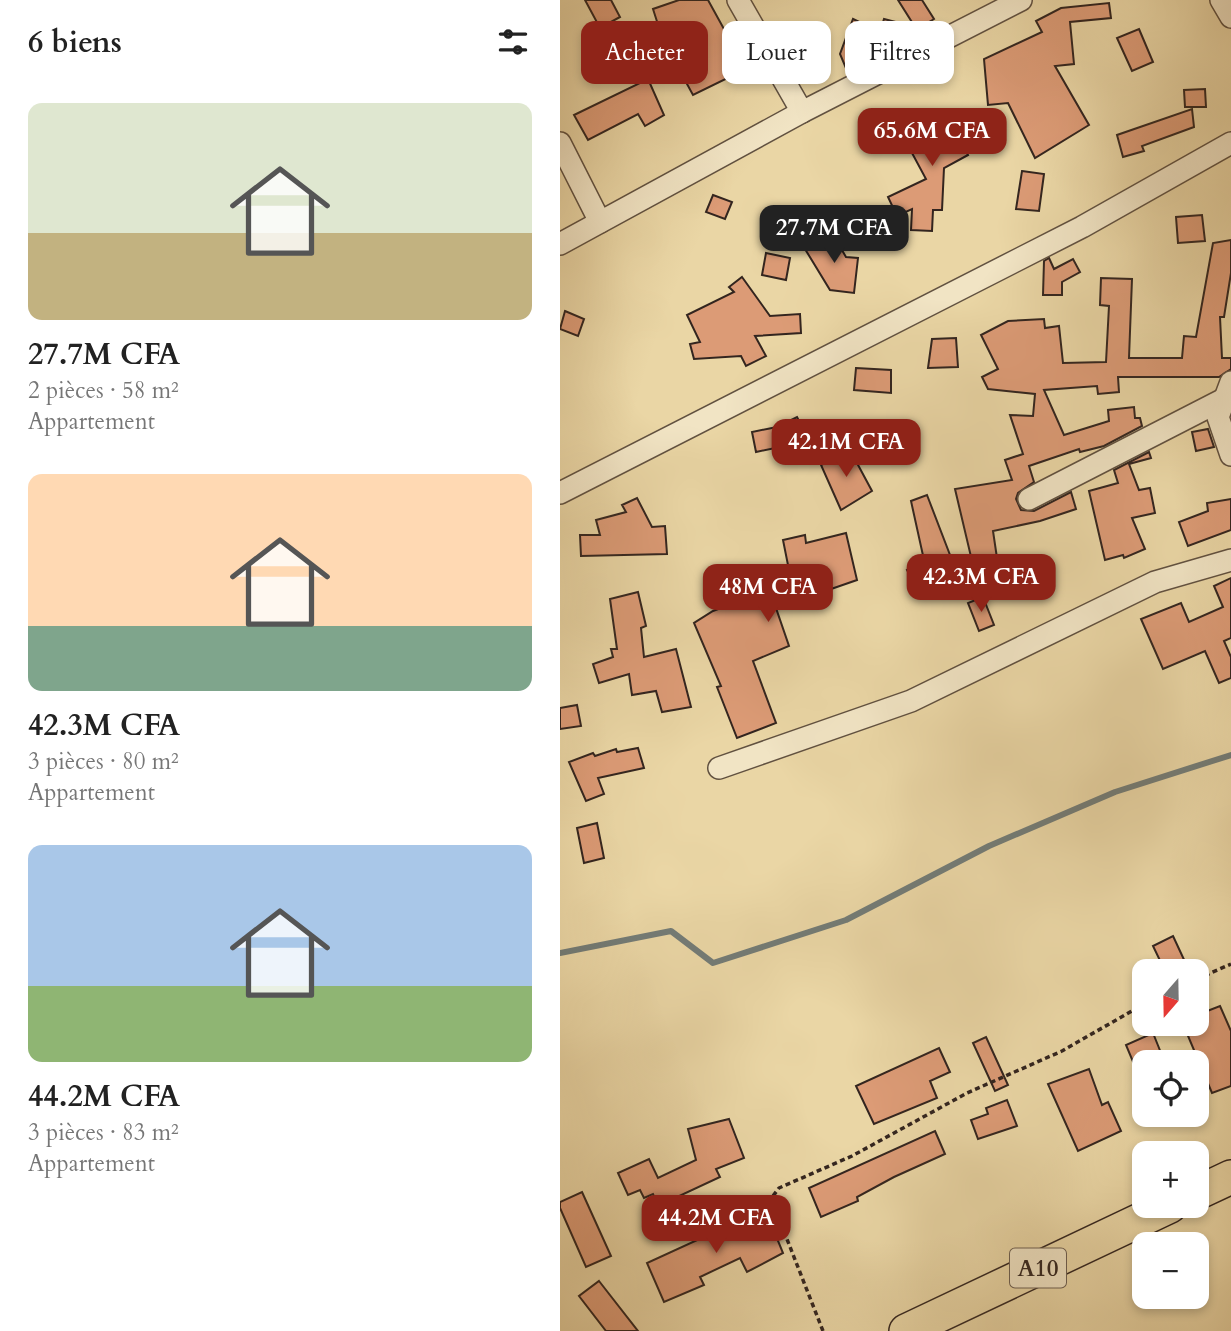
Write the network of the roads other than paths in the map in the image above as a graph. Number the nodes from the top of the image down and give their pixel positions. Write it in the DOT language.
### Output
graph roads {
  1 [pos="738,0"];
  2 [pos="1021,0"];
  3 [pos="1221,0"];
  4 [pos="1231,17"];
  5 [pos="802,112"];
  6 [pos="560,143"];
  7 [pos="1231,143"];
  8 [pos="600,222"];
  9 [pos="560,244"];
  10 [pos="1227,391"];
  11 [pos="1231,455"];
  12 [pos="560,492"];
  13 [pos="1029,499"];
  14 [pos="1231,560"];
  15 [pos="719,768"];
  16 [pos="1231,1177"];
  17 [pos="1209,1187"];
  18 [pos="1145,1218"];
  19 [pos="906,1331"];
  1 -- 5 [label="street"];
  2 -- 5 [label="street"];
  3 -- 4 [label="street"];
  5 -- 8 [label="street"];
  6 -- 8 [label="street"];
  7 -- 12 [label="street"];
  8 -- 9 [label="street"];
  10 -- 11 [label="street"];
  10 -- 13 [label="street"];
  14 -- 15 [label="street"];
  16 -- 17 [label="main road"];
  18 -- 19 [label="main road, A10"];
}
